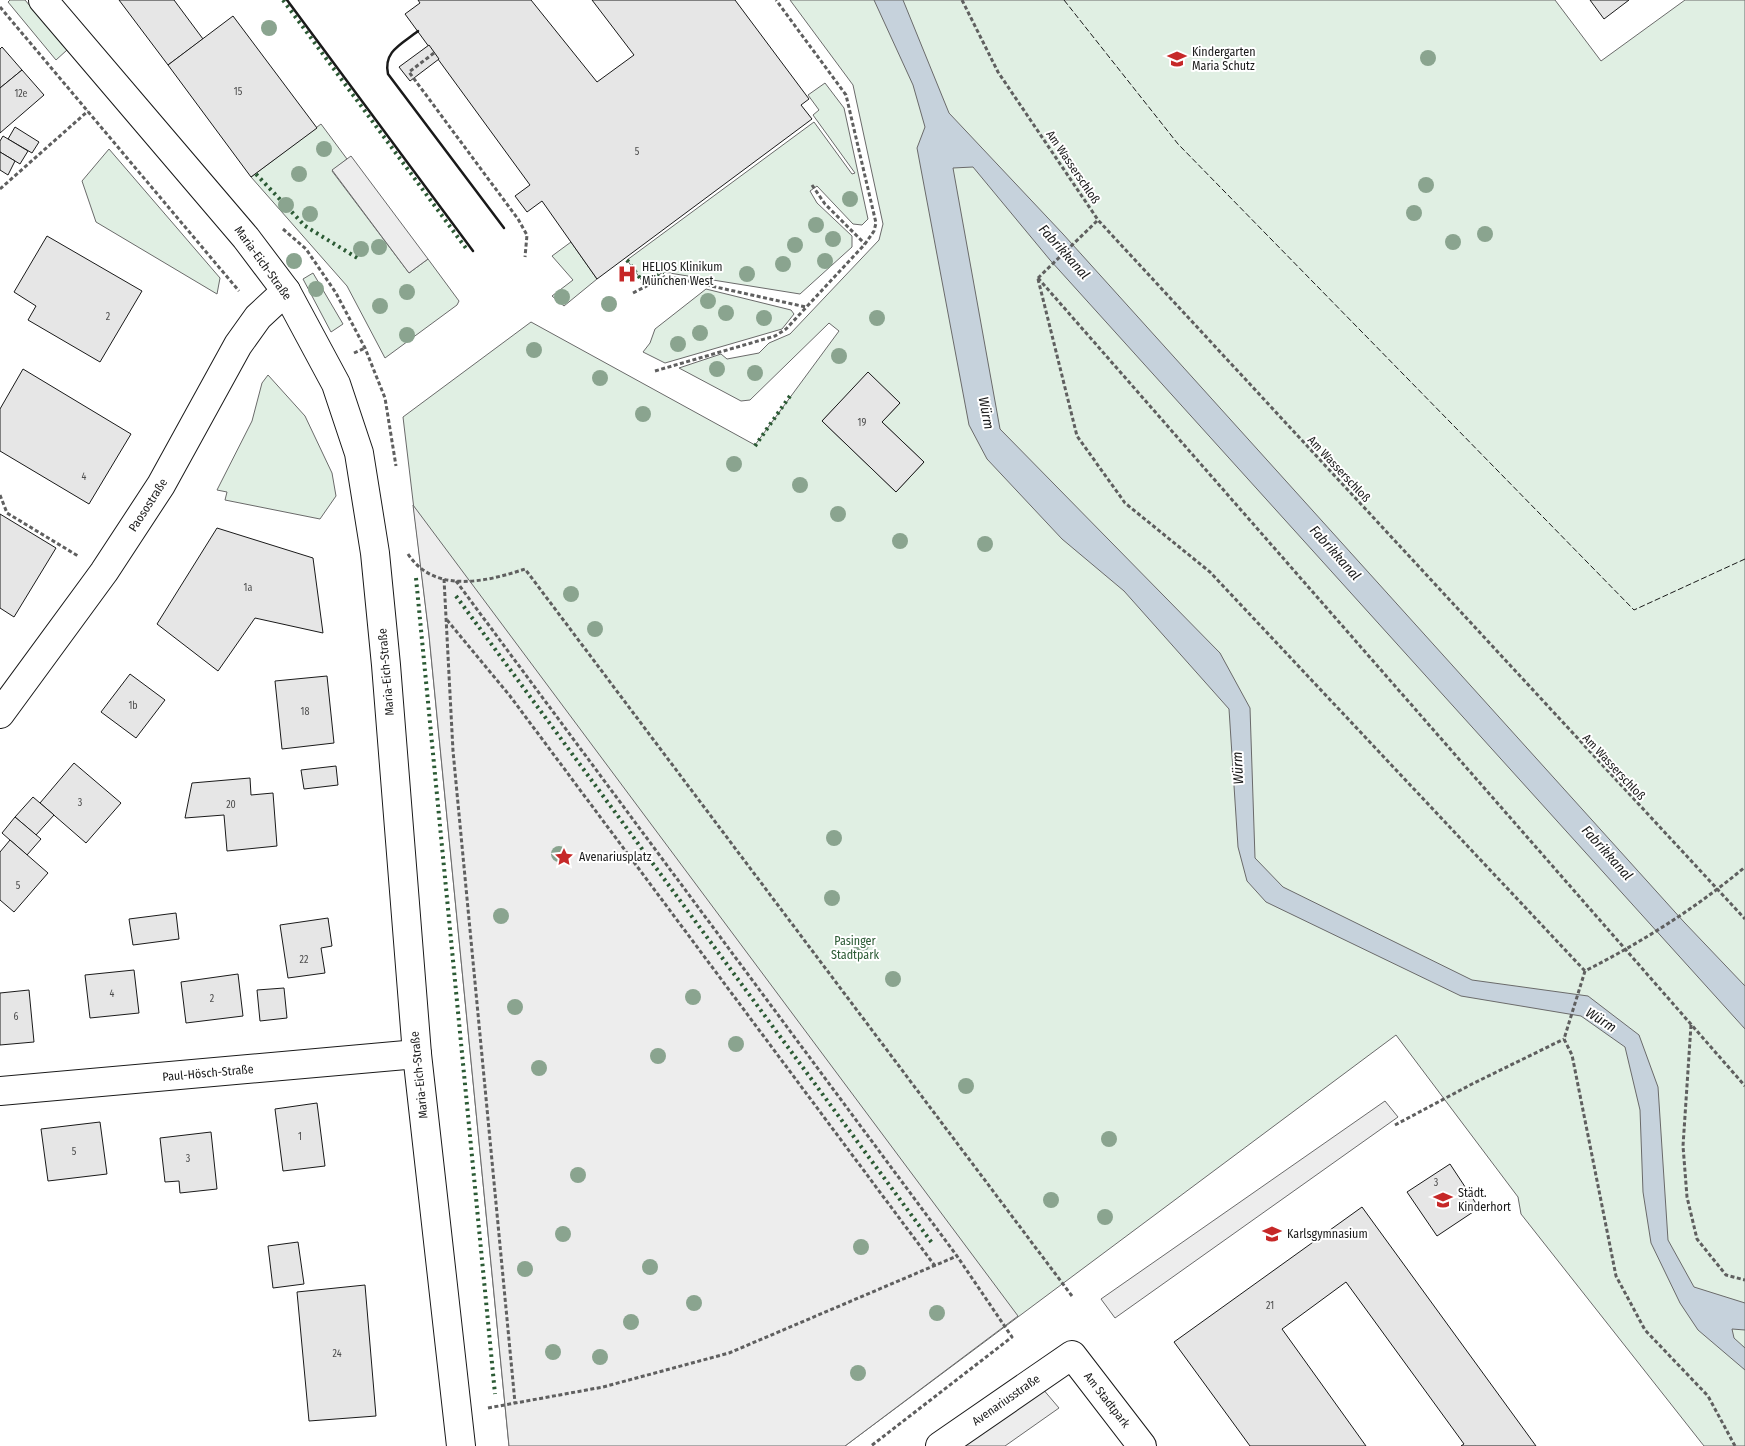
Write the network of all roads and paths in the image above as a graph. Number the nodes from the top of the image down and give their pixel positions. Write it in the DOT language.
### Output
graph roads {
  1 [pos="43,0"];
  2 [pos="776,0"];
  3 [pos="962,0"];
  4 [pos="0,7"];
  5 [pos="434,52"];
  6 [pos="88,111"];
  7 [pos="812,185"];
  8 [pos="0,189"];
  9 [pos="1098,220"];
  10 [pos="865,244"];
  11 [pos="525,257"];
  12 [pos="1038,278"];
  13 [pos="286,292"];
  14 [pos="633,293"];
  15 [pos="806,307"];
  16 [pos="258,317"];
  17 [pos="655,371"];
  18 [pos="0,495"];
  19 [pos="408,553"];
  20 [pos="104,572"];
  21 [pos="444,579"];
  22 [pos="456,581"];
  23 [pos="447,620"];
  24 [pos="0,714"];
  25 [pos="1745,867"];
  26 [pos="1717,891"];
  27 [pos="1745,919"];
  28 [pos="1626,950"];
  29 [pos="1585,971"];
  30 [pos="1691,1024"];
  31 [pos="1564,1039"];
  32 [pos="417,1054"];
  33 [pos="1745,1086"];
  34 [pos="0,1091"];
  35 [pos="1395,1125"];
  36 [pos="957,1256"];
  37 [pos="935,1266"];
  38 [pos="1745,1280"];
  39 [pos="1072,1296"];
  40 [pos="1072,1355"];
  41 [pos="461,1446"];
  42 [pos="871,1446"];
  43 [pos="940,1446"];
  44 [pos="1142,1446"];
  45 [pos="1735,1446"];
  1 -- 13 [label="street, Maria-Eich-Straße"];
  2 -- 10 [label="path"];
  3 -- 9 [label="path, Am Wasserschloß"];
  4 -- 6 [label="path"];
  5 -- 11 [label="path"];
  6 -- 8 [label="path"];
  6 -- 16 [label="path"];
  7 -- 10 [label="path"];
  9 -- 12 [label="path"];
  9 -- 26 [label="path, Am Wasserschloß"];
  10 -- 15 [label="path"];
  12 -- 28 [label="path"];
  12 -- 29 [label="path"];
  13 -- 16 [label="street, Paosostraße"];
  13 -- 32 [label="street, Maria-Eich-Straße"];
  14 -- 15 [label="path"];
  15 -- 17 [label="path"];
  16 -- 20 [label="street, Paosostraße"];
  18 -- 20 [label="path"];
  19 -- 21 [label="path"];
  20 -- 24 [label="street, Paosostraße"];
  21 -- 22 [label="path"];
  21 -- 23 [label="path"];
  22 -- 36 [label="path"];
  22 -- 39 [label="path"];
  23 -- 37 [label="path"];
  23 -- 37 [label="path"];
  25 -- 26 [label="path"];
  26 -- 27 [label="path, Am Wasserschloß"];
  26 -- 28 [label="path"];
  28 -- 29 [label="path"];
  28 -- 30 [label="path"];
  29 -- 31 [label="path"];
  30 -- 33 [label="path"];
  30 -- 38 [label="path"];
  31 -- 35 [label="path"];
  31 -- 45 [label="path"];
  32 -- 34 [label="street, Paul-Hösch-Straße"];
  32 -- 41 [label="street, Maria-Eich-Straße"];
  36 -- 37 [label="path"];
  36 -- 42 [label="path"];
  40 -- 43 [label="street, Avenariusstraße"];
  40 -- 44 [label="street, Am Stadtpark"];
}
